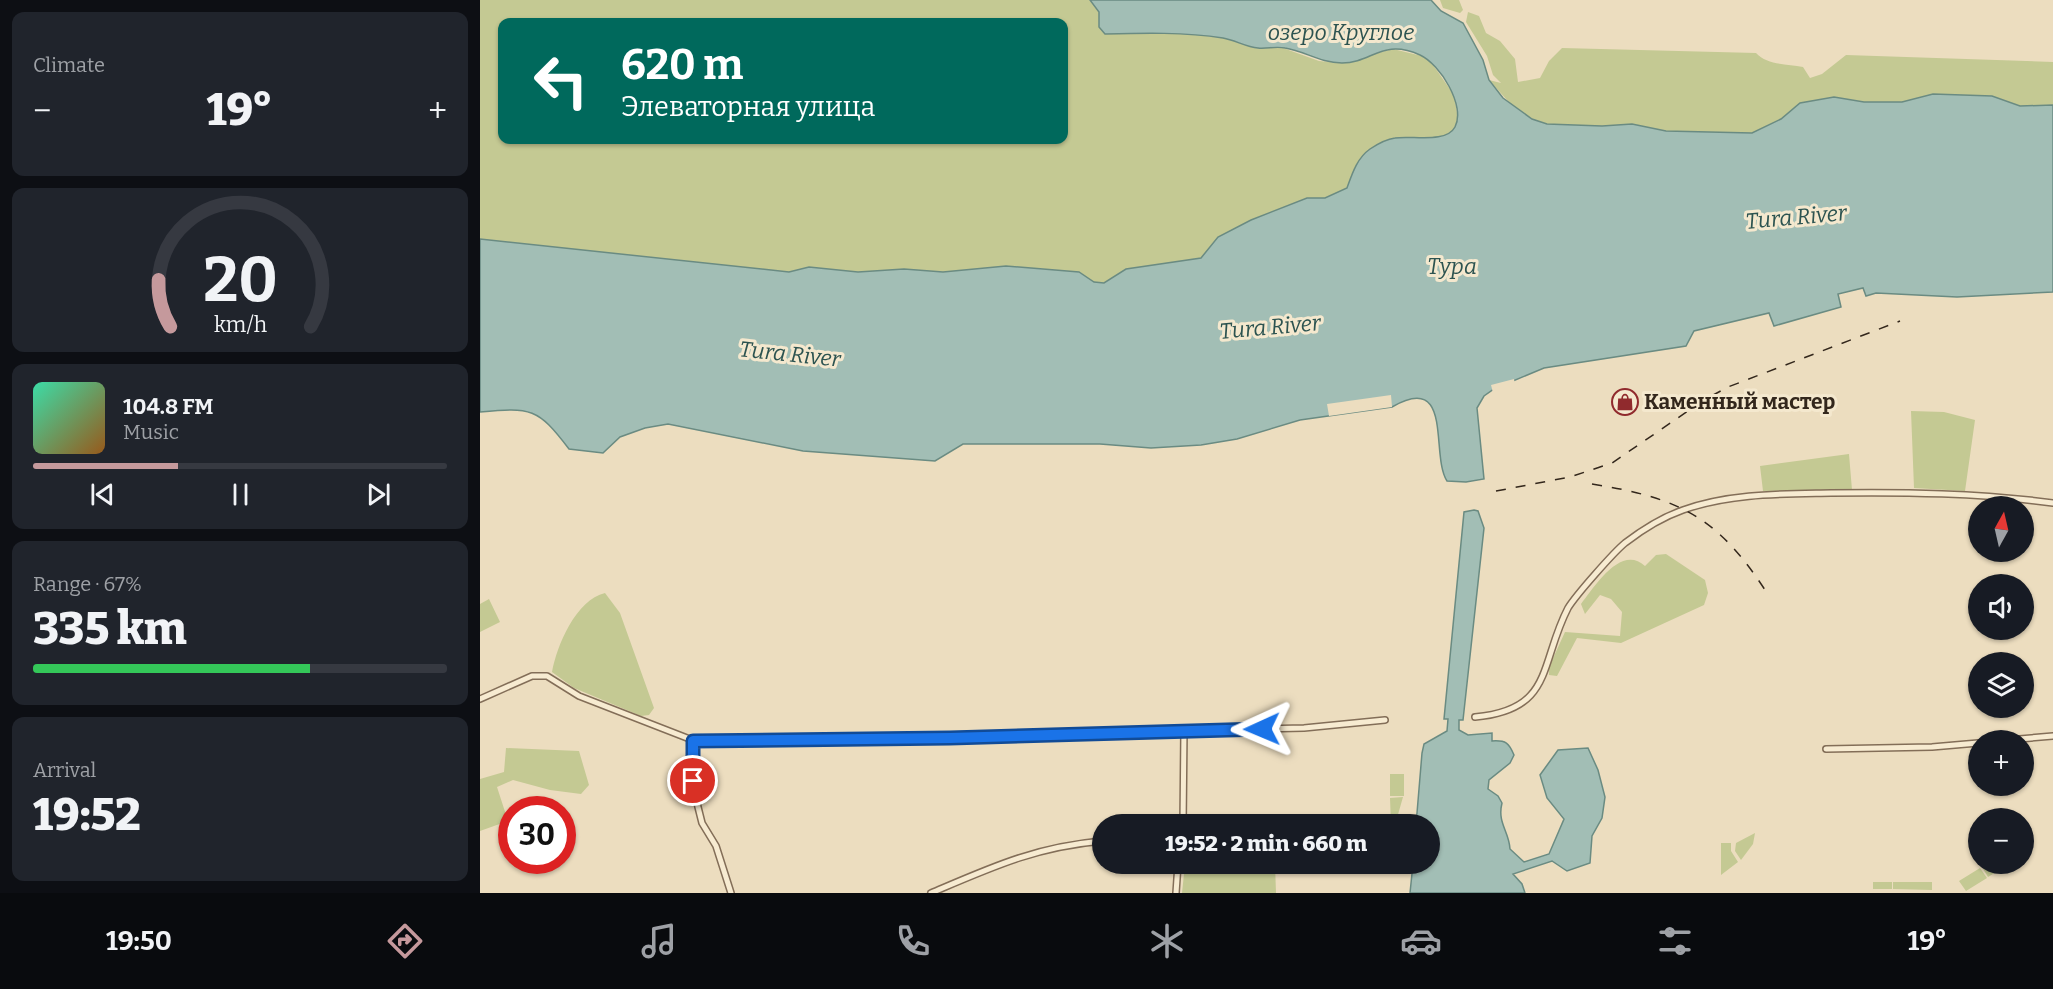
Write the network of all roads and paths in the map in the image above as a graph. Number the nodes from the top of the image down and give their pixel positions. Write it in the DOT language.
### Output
graph roads {
  1 [pos="2053,503"];
  2 [pos="480,699"];
  3 [pos="1475,717"];
  4 [pos="1385,720"];
  5 [pos="1184,730"];
  6 [pos="2053,736"];
  7 [pos="2034,738"];
  8 [pos="693,741"];
  9 [pos="1968,744"];
  10 [pos="1826,749"];
  11 [pos="1183,814"];
  12 [pos="1092,842"];
  13 [pos="1177,874"];
  14 [pos="731,893"];
  15 [pos="931,893"];
  16 [pos="1176,893"];
  1 -- 3 [label="street"];
  2 -- 8 [label="street"];
  4 -- 5 [label="street"];
  5 -- 8 [label="street"];
  5 -- 11 [label="street"];
  6 -- 7 [label="street"];
  8 -- 14 [label="street"];
  9 -- 10 [label="street"];
  12 -- 15 [label="street"];
  13 -- 16 [label="street"];
}
